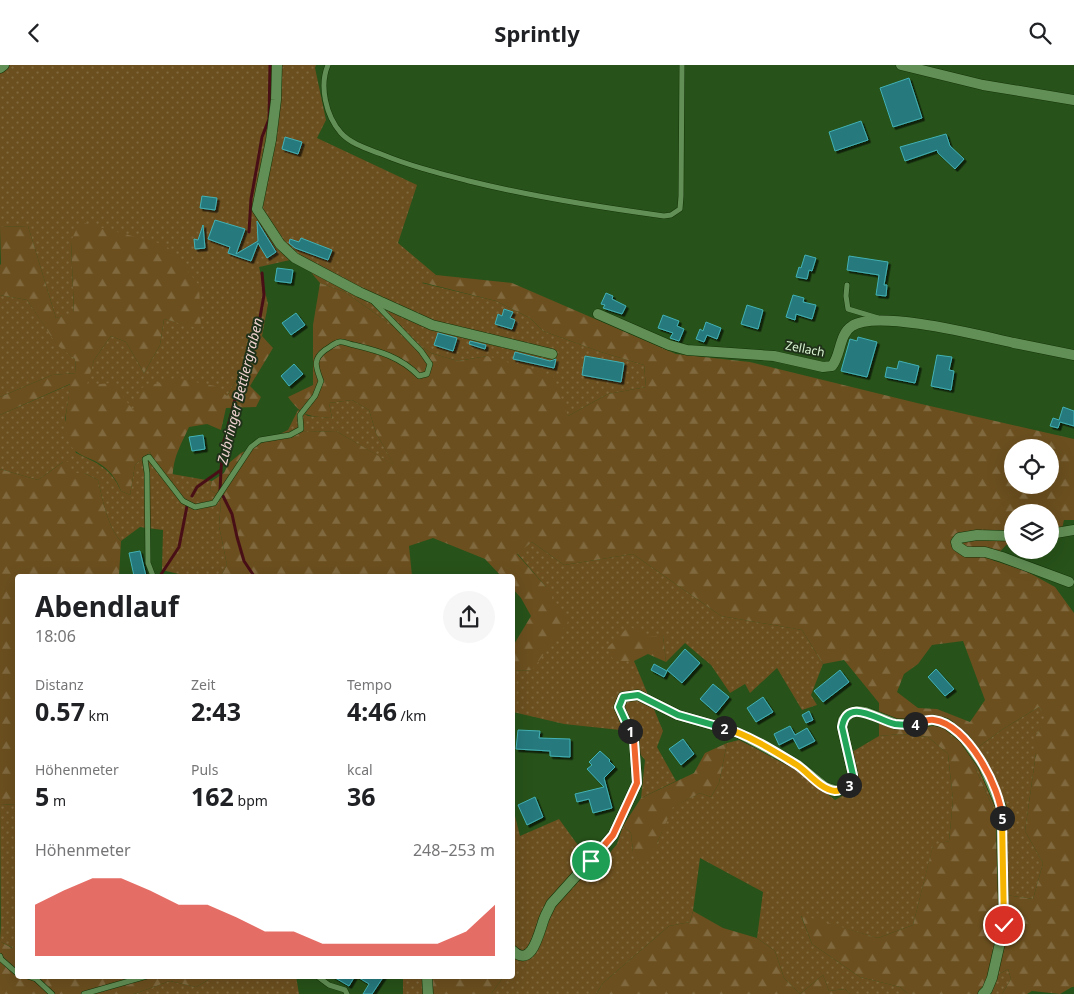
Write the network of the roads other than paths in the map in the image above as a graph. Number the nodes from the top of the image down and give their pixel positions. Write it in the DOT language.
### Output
graph roads {
  1 [pos="4,65"];
  2 [pos="277,65"];
  3 [pos="328,65"];
  4 [pos="682,65"];
  5 [pos="901,65"];
  6 [pos="0,68"];
  7 [pos="1074,99"];
  8 [pos="847,285"];
  9 [pos="368,296"];
  10 [pos="598,314"];
  11 [pos="888,321"];
  12 [pos="552,354"];
  13 [pos="1074,355"];
  14 [pos="1074,530"];
  15 [pos="1059,532"];
  16 [pos="1004,536"];
  17 [pos="1004,558"];
  18 [pos="1007,559"];
  19 [pos="152,574"];
  20 [pos="1069,582"];
  21 [pos="515,953"];
  22 [pos="0,956"];
  23 [pos="15,970"];
  24 [pos="36,979"];
  25 [pos="136,979"];
  26 [pos="321,979"];
  27 [pos="427,979"];
  28 [pos="52,994"];
  29 [pos="84,994"];
  30 [pos="347,994"];
  31 [pos="428,994"];
  32 [pos="983,994"];
  1 -- 6 [label="street"];
  2 -- 9 [label="street"];
  3 -- 4 [label="lane"];
  5 -- 7 [label="street"];
  8 -- 11 [label="lane"];
  9 -- 12 [label="street"];
  9 -- 19 [label="lane"];
  10 -- 11 [label="street, Zellach"];
  11 -- 13 [label="street, Zellach"];
  14 -- 15 [label="street"];
  16 -- 17 [label="street"];
  18 -- 20 [label="street"];
  21 -- 32 [label="street"];
  22 -- 23 [label="lane"];
  24 -- 28 [label="lane"];
  25 -- 29 [label="lane"];
  26 -- 30 [label="lane"];
  27 -- 31 [label="street"];
}
